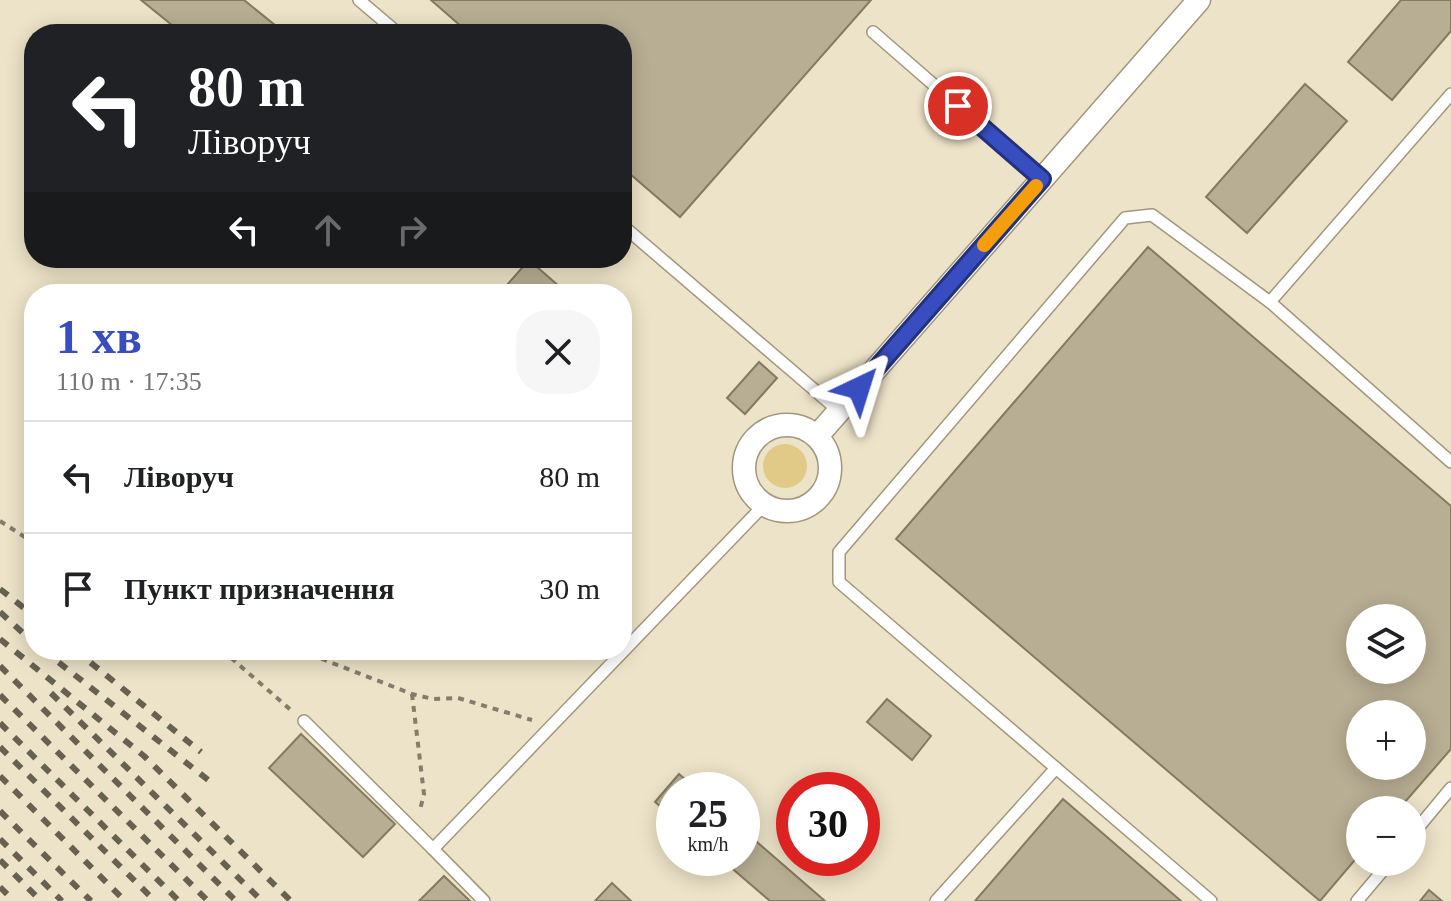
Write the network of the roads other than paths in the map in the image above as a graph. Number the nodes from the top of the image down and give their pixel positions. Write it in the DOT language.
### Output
graph roads {
  1 [pos="359,0"];
  2 [pos="1199,0"];
  3 [pos="387,24"];
  4 [pos="873,32"];
  5 [pos="1451,94"];
  6 [pos="1042,179"];
  7 [pos="632,234"];
  8 [pos="1270,302"];
  9 [pos="839,411"];
  10 [pos="818,435"];
  11 [pos="1451,462"];
  12 [pos="764,505"];
  13 [pos="632,643"];
  14 [pos="616,660"];
  15 [pos="304,721"];
  16 [pos="1056,768"];
  17 [pos="1451,788"];
  18 [pos="1426,818"];
  19 [pos="433,849"];
  20 [pos="1378,876"];
  21 [pos="484,901"];
  22 [pos="936,901"];
  23 [pos="1211,901"];
  24 [pos="1357,901"];
  1 -- 3 [label="lane"];
  2 -- 6 [label="street"];
  4 -- 6 [label="lane"];
  5 -- 8 [label="lane"];
  6 -- 9 [label="street"];
  7 -- 9 [label="lane"];
  8 -- 11 [label="lane"];
  8 -- 16 [label="lane"];
  9 -- 10 [label="street"];
  10 -- 12 [label="street"];
  10 -- 12 [label="street"];
  12 -- 13 [label="lane"];
  14 -- 19 [label="lane"];
  15 -- 19 [label="lane"];
  16 -- 22 [label="lane"];
  16 -- 23 [label="lane"];
  17 -- 18 [label="lane"];
  19 -- 21 [label="lane"];
  20 -- 24 [label="lane"];
}
